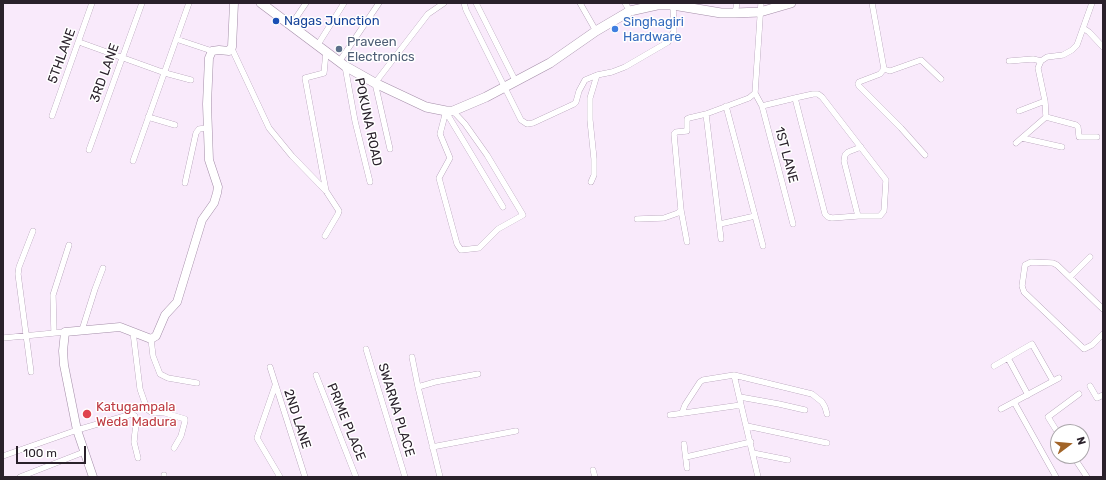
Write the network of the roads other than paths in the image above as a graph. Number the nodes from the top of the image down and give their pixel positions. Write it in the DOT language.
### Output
graph roads {
  1 [pos="92,3"];
  2 [pos="142,3"];
  3 [pos="189,3"];
  4 [pos="234,3"];
  5 [pos="261,3"];
  6 [pos="306,3"];
  7 [pos="344,3"];
  8 [pos="379,3"];
  9 [pos="444,3"];
  10 [pos="464,3"];
  11 [pos="476,3"];
  12 [pos="580,3"];
  13 [pos="625,3"];
  14 [pos="737,3"];
  15 [pos="791,3"];
  16 [pos="872,3"];
  17 [pos="1092,3"];
  18 [pos="673,5"];
  19 [pos="271,6"];
  20 [pos="704,7"];
  21 [pos="761,8"];
  22 [pos="630,12"];
  23 [pos="736,14"];
  24 [pos="291,25"];
  25 [pos="1083,28"];
  26 [pos="596,31"];
  27 [pos="176,39"];
  28 [pos="79,42"];
  29 [pos="317,46"];
  30 [pos="1103,47"];
  31 [pos="232,49"];
  32 [pos="212,51"];
  33 [pos="326,52"];
  34 [pos="123,58"];
  35 [pos="1009,61"];
  36 [pos="1041,61"];
  37 [pos="342,64"];
  38 [pos="884,69"];
  39 [pos="165,73"];
  40 [pos="597,75"];
  41 [pos="941,79"];
  42 [pos="191,80"];
  43 [pos="516,82"];
  44 [pos="375,83"];
  45 [pos="505,87"];
  46 [pos="755,94"];
  47 [pos="795,98"];
  48 [pos="1045,101"];
  49 [pos="726,106"];
  50 [pos="762,106"];
  51 [pos="448,111"];
  52 [pos="1019,111"];
  53 [pos="706,114"];
  54 [pos="52,116"];
  55 [pos="148,117"];
  56 [pos="1046,117"];
  57 [pos="175,125"];
  58 [pos="208,128"];
  59 [pos="1097,137"];
  60 [pos="1022,138"];
  61 [pos="1016,143"];
  62 [pos="861,147"];
  63 [pos="1062,147"];
  64 [pos="390,149"];
  65 [pos="89,150"];
  66 [pos="925,155"];
  67 [pos="133,160"];
  68 [pos="370,182"];
  69 [pos="591,182"];
  70 [pos="185,183"];
  71 [pos="326,191"];
  72 [pos="503,207"];
  73 [pos="682,210"];
  74 [pos="755,216"];
  75 [pos="858,216"];
  76 [pos="637,219"];
  77 [pos="720,224"];
  78 [pos="793,224"];
  79 [pos="34,231"];
  80 [pos="325,236"];
  81 [pos="721,239"];
  82 [pos="687,242"];
  83 [pos="70,245"];
  84 [pos="763,246"];
  85 [pos="1090,258"];
  86 [pos="102,268"];
  87 [pos="1070,278"];
  88 [pos="1103,309"];
  89 [pos="82,330"];
  90 [pos="66,332"];
  91 [pos="133,332"];
  92 [pos="54,333"];
  93 [pos="1103,334"];
  94 [pos="26,336"];
  95 [pos="3,338"];
  96 [pos="151,339"];
  97 [pos="366,349"];
  98 [pos="412,357"];
  99 [pos="1008,358"];
  100 [pos="994,366"];
  101 [pos="270,367"];
  102 [pos="31,372"];
  103 [pos="478,374"];
  104 [pos="316,375"];
  105 [pos="734,375"];
  106 [pos="1059,378"];
  107 [pos="1053,381"];
  108 [pos="197,383"];
  109 [pos="275,386"];
  110 [pos="1090,386"];
  111 [pos="418,388"];
  112 [pos="1079,394"];
  113 [pos="1028,395"];
  114 [pos="1103,395"];
  115 [pos="740,397"];
  116 [pos="1014,402"];
  117 [pos="742,405"];
  118 [pos="1001,409"];
  119 [pos="805,410"];
  120 [pos="682,413"];
  121 [pos="827,414"];
  122 [pos="670,415"];
  123 [pos="1052,424"];
  124 [pos="747,426"];
  125 [pos="77,430"];
  126 [pos="516,431"];
  127 [pos="751,442"];
  128 [pos="827,443"];
  129 [pos="684,444"];
  130 [pos="174,448"];
  131 [pos="432,448"];
  132 [pos="84,452"];
  133 [pos="753,453"];
  134 [pos="3,456"];
  135 [pos="686,457"];
  136 [pos="138,458"];
  137 [pos="788,460"];
  138 [pos="1078,464"];
  139 [pos="688,468"];
  140 [pos="593,470"];
  141 [pos="20,477"];
  142 [pos="93,477"];
  143 [pos="280,477"];
  144 [pos="305,477"];
  145 [pos="356,477"];
  146 [pos="404,477"];
  147 [pos="440,477"];
  148 [pos="595,477"];
  149 [pos="758,477"];
  150 [pos="1056,477"];
  151 [pos="1087,477"];
  1 -- 28 [label="street, 5THLANE"];
  2 -- 34 [label="street, 3RD LANE"];
  3 -- 27 [label="street"];
  4 -- 31 [label="street"];
  5 -- 19 [label="main road"];
  6 -- 24 [label="street"];
  7 -- 29 [label="street"];
  8 -- 37 [label="street"];
  9 -- 44 [label="street"];
  10 -- 45 [label="street"];
  11 -- 43 [label="street"];
  12 -- 26 [label="street"];
  13 -- 22 [label="street"];
  14 -- 23 [label="street"];
  15 -- 21 [label="main road"];
  16 -- 38 [label="street"];
  17 -- 25 [label="street"];
  18 -- 20 [label="main road"];
  18 -- 22 [label="main road"];
  18 -- 40 [label="street"];
  19 -- 24 [label="main road"];
  20 -- 23 [label="main road"];
  21 -- 23 [label="main road"];
  21 -- 46 [label="street"];
  22 -- 26 [label="main road"];
  24 -- 29 [label="main road"];
  25 -- 30 [label="street"];
  25 -- 36 [label="street"];
  26 -- 43 [label="main road"];
  27 -- 32 [label="street"];
  27 -- 39 [label="street"];
  28 -- 34 [label="street"];
  28 -- 54 [label="street, 5THLANE"];
  29 -- 33 [label="main road"];
  31 -- 32 [label="street"];
  31 -- 71 [label="street"];
  32 -- 58 [label="street"];
  33 -- 37 [label="main road"];
  33 -- 71 [label="street"];
  34 -- 39 [label="street"];
  34 -- 65 [label="street, 3RD LANE"];
  35 -- 36 [label="street"];
  36 -- 48 [label="street"];
  37 -- 44 [label="main road"];
  37 -- 68 [label="street, POKUNA ROAD"];
  38 -- 41 [label="street"];
  38 -- 66 [label="street"];
  39 -- 42 [label="street"];
  39 -- 55 [label="street"];
  40 -- 45 [label="street"];
  40 -- 69 [label="street"];
  43 -- 45 [label="main road"];
  44 -- 51 [label="main road"];
  44 -- 64 [label="street"];
  45 -- 51 [label="main road"];
  46 -- 49 [label="street"];
  46 -- 50 [label="street, 1ST LANE"];
  47 -- 50 [label="street"];
  47 -- 62 [label="street"];
  47 -- 75 [label="street"];
  48 -- 52 [label="street"];
  48 -- 56 [label="street"];
  49 -- 53 [label="street"];
  49 -- 74 [label="street"];
  50 -- 78 [label="street, 1ST LANE"];
  51 -- 51 [label="street"];
  51 -- 72 [label="street"];
  53 -- 73 [label="street"];
  53 -- 77 [label="street"];
  55 -- 57 [label="street"];
  55 -- 67 [label="street"];
  56 -- 59 [label="street"];
  56 -- 60 [label="street"];
  58 -- 70 [label="street"];
  58 -- 96 [label="street"];
  60 -- 61 [label="street"];
  60 -- 63 [label="street"];
  62 -- 75 [label="street"];
  62 -- 75 [label="street"];
  71 -- 80 [label="street"];
  73 -- 76 [label="street"];
  73 -- 82 [label="street"];
  74 -- 77 [label="street"];
  74 -- 84 [label="street"];
  77 -- 81 [label="street"];
  79 -- 94 [label="street"];
  83 -- 92 [label="street"];
  85 -- 87 [label="street"];
  86 -- 89 [label="street"];
  87 -- 88 [label="street"];
  87 -- 93 [label="street"];
  89 -- 90 [label="street"];
  89 -- 91 [label="street"];
  90 -- 92 [label="street"];
  90 -- 125 [label="street"];
  91 -- 96 [label="street"];
  91 -- 130 [label="street"];
  92 -- 94 [label="street"];
  94 -- 95 [label="street"];
  94 -- 102 [label="street"];
  96 -- 108 [label="street"];
  97 -- 146 [label="street, SWARNA PLACE"];
  98 -- 111 [label="street"];
  99 -- 100 [label="street"];
  99 -- 107 [label="street"];
  99 -- 113 [label="street"];
  101 -- 109 [label="street, 2ND LANE"];
  103 -- 111 [label="street"];
  104 -- 145 [label="street, PRIME PLACE"];
  105 -- 115 [label="street"];
  105 -- 120 [label="street"];
  105 -- 121 [label="street"];
  106 -- 107 [label="street"];
  107 -- 113 [label="street"];
  109 -- 143 [label="street"];
  109 -- 144 [label="street, 2ND LANE"];
  110 -- 114 [label="street"];
  111 -- 131 [label="street"];
  112 -- 123 [label="street"];
  113 -- 116 [label="street"];
  115 -- 117 [label="street"];
  115 -- 119 [label="street"];
  116 -- 118 [label="street"];
  116 -- 150 [label="street"];
  117 -- 120 [label="street"];
  117 -- 124 [label="street"];
  120 -- 122 [label="street"];
  124 -- 127 [label="street"];
  124 -- 128 [label="street"];
  125 -- 132 [label="street"];
  125 -- 134 [label="street"];
  125 -- 136 [label="street"];
  126 -- 131 [label="street"];
  127 -- 133 [label="street"];
  127 -- 135 [label="street"];
  129 -- 135 [label="street"];
  131 -- 147 [label="street"];
  132 -- 141 [label="street"];
  132 -- 142 [label="street"];
  133 -- 137 [label="street"];
  133 -- 149 [label="street"];
  135 -- 139 [label="street"];
  138 -- 151 [label="street"];
  140 -- 148 [label="street"];
}
